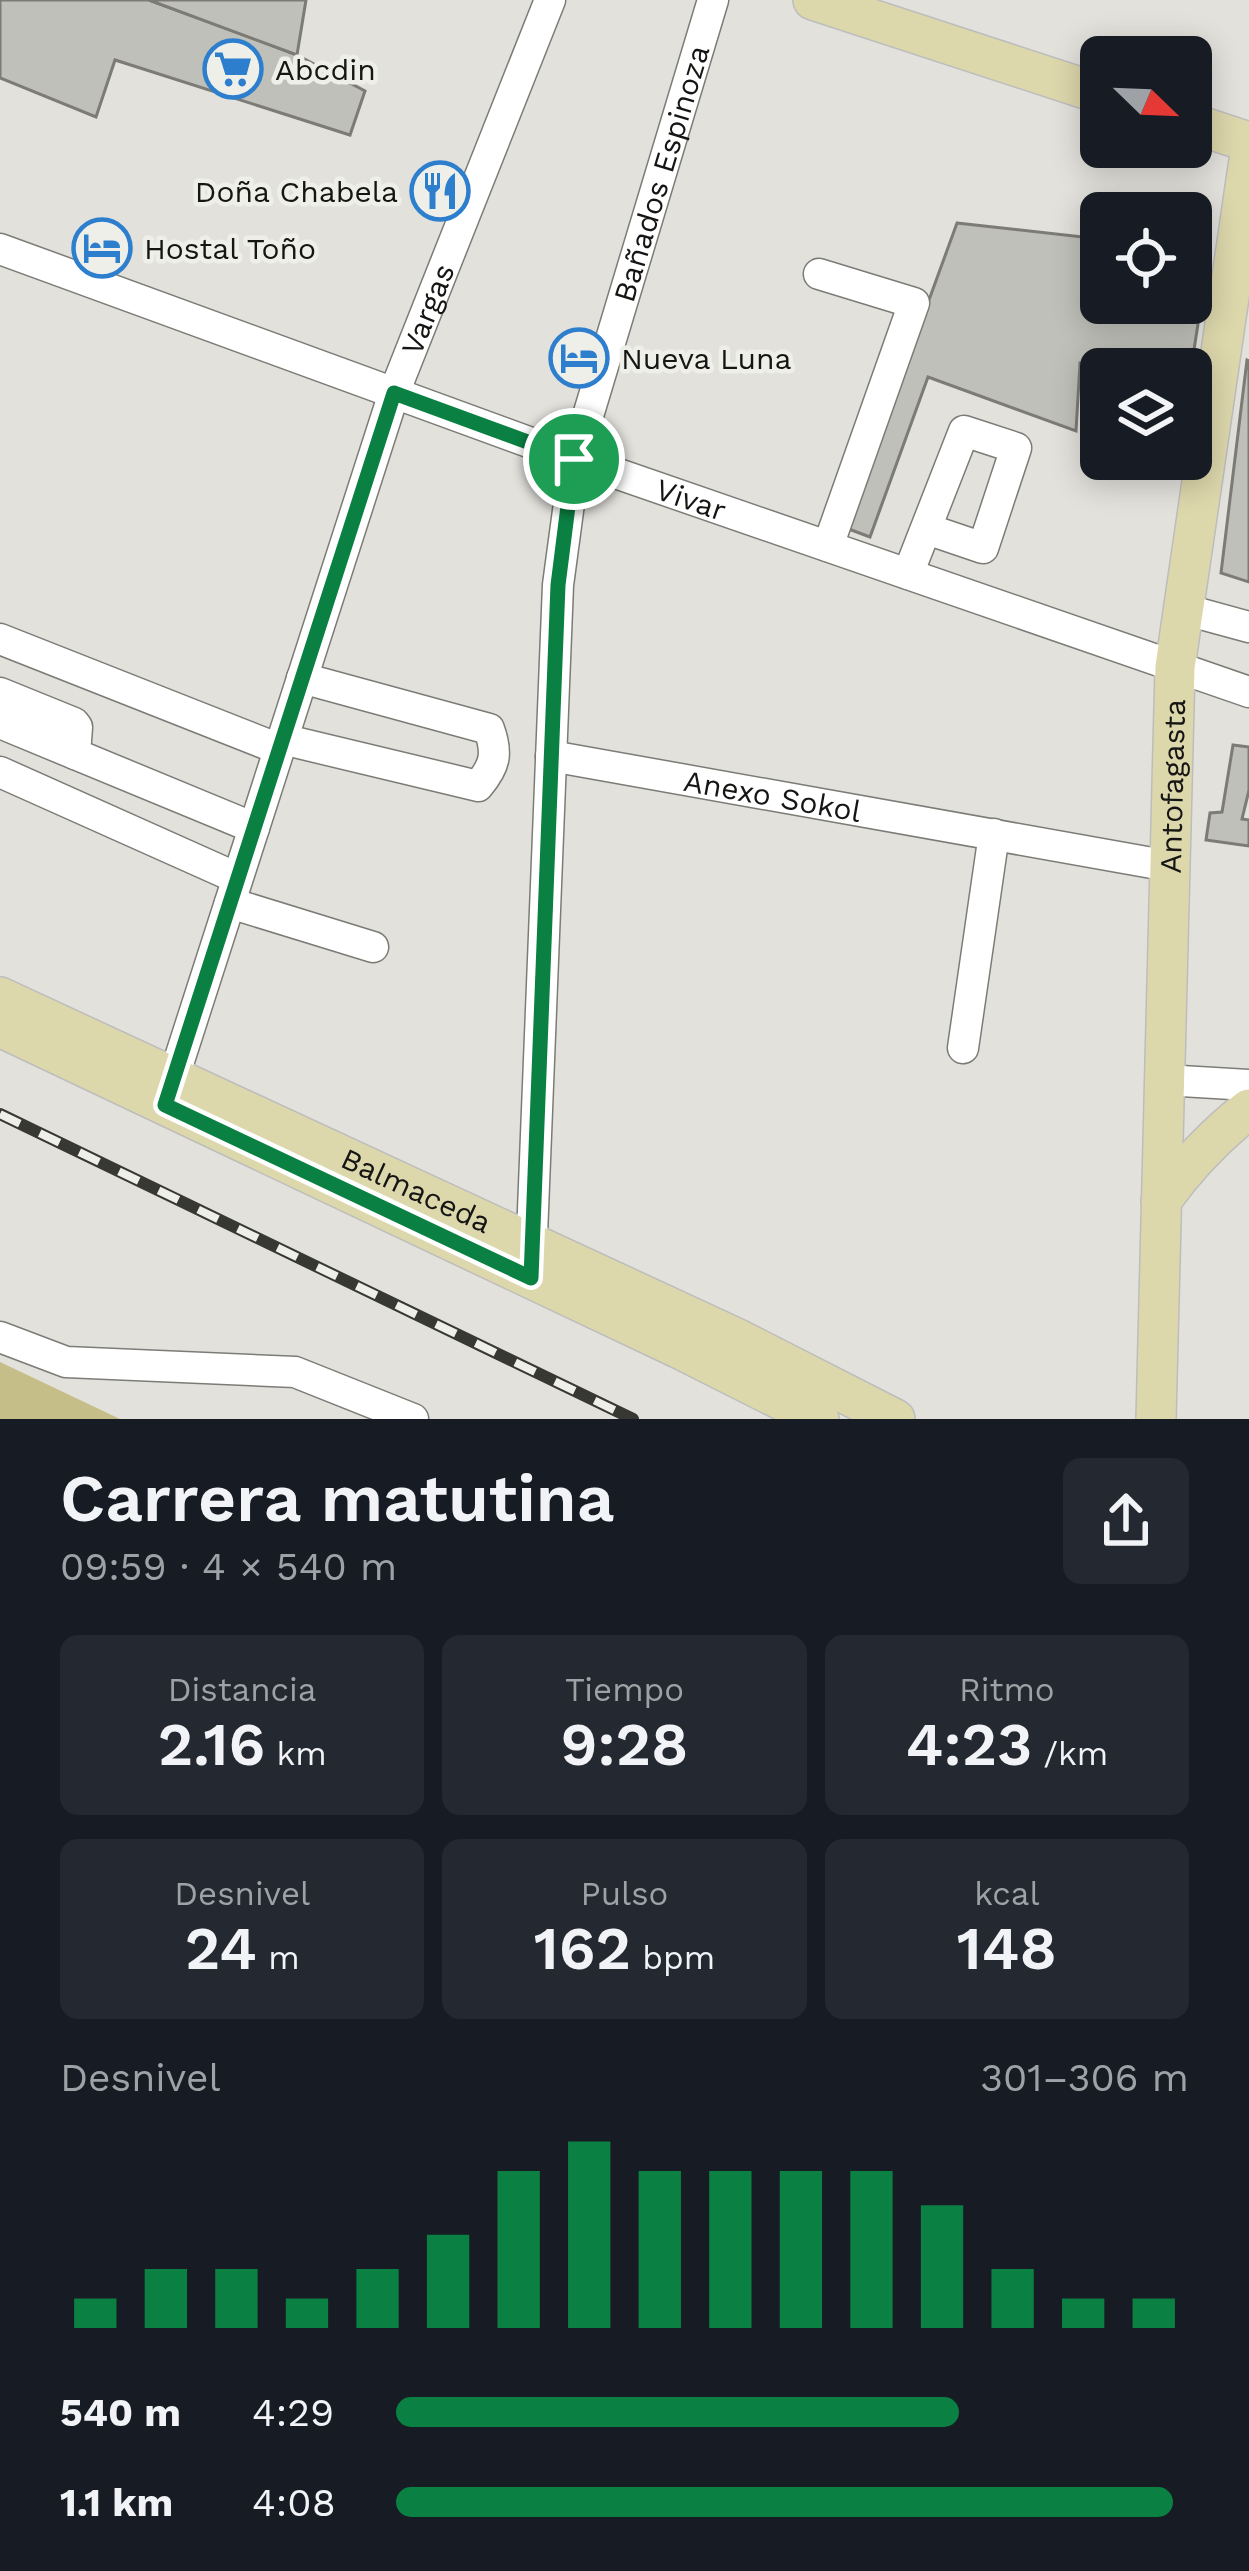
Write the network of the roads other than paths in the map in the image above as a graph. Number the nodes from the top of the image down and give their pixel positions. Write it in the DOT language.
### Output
graph roads {
  1 [pos="550,0"];
  2 [pos="713,0"];
  3 [pos="813,0"];
  4 [pos="1080,87"];
  5 [pos="1212,131"];
  6 [pos="1249,142"];
  7 [pos="1249,160"];
  8 [pos="0,249"];
  9 [pos="819,274"];
  10 [pos="394,393"];
  11 [pos="574,459"];
  12 [pos="927,529"];
  13 [pos="828,546"];
  14 [pos="908,574"];
  15 [pos="1183,609"];
  16 [pos="1249,627"];
  17 [pos="0,639"];
  18 [pos="1174,667"];
  19 [pos="302,678"];
  20 [pos="1249,692"];
  21 [pos="0,693"];
  22 [pos="0,723"];
  23 [pos="281,744"];
  24 [pos="75,754"];
  25 [pos="551,756"];
  26 [pos="0,772"];
  27 [pos="254,828"];
  28 [pos="994,834"];
  29 [pos="1169,866"];
  30 [pos="234,891"];
  31 [pos="373,947"];
  32 [pos="0,998"];
  33 [pos="0,1027"];
  34 [pos="964,1048"];
  35 [pos="1164,1080"];
  36 [pos="1249,1085"];
  37 [pos="169,1090"];
  38 [pos="1249,1109"];
  39 [pos="1161,1201"];
  40 [pos="531,1261"];
  41 [pos="0,1337"];
  42 [pos="1160,1409"];
  43 [pos="413,1419"];
  44 [pos="819,1419"];
  45 [pos="895,1419"];
  1 -- 10 [label="street, Vargas"];
  2 -- 11 [label="street, Bañados Espinoza"];
  3 -- 4 [label="main road"];
  5 -- 6 [label="main road"];
  7 -- 15 [label="main road, Antofagasta"];
  8 -- 10 [label="street, Vivar"];
  9 -- 13 [label="street"];
  10 -- 11 [label="street, Vivar"];
  10 -- 19 [label="street, Vargas"];
  11 -- 13 [label="street, Vivar"];
  11 -- 25 [label="street, Bañados Espinoza"];
  12 -- 14 [label="street"];
  13 -- 14 [label="street, Vivar"];
  14 -- 18 [label="street, Vivar"];
  15 -- 16 [label="street"];
  15 -- 18 [label="main road, Antofagasta"];
  17 -- 23 [label="street"];
  18 -- 20 [label="street, Vivar"];
  18 -- 29 [label="main road, Antofagasta"];
  19 -- 23 [label="street, Vargas"];
  19 -- 23 [label="street"];
  21 -- 24 [label="street"];
  22 -- 24 [label="street"];
  23 -- 27 [label="street, Vargas"];
  24 -- 27 [label="street"];
  25 -- 28 [label="street, Anexo Sokol"];
  25 -- 40 [label="street, Bañados Espinoza"];
  26 -- 30 [label="street"];
  27 -- 30 [label="street, Vargas"];
  28 -- 29 [label="street, Anexo Sokol"];
  28 -- 34 [label="street"];
  29 -- 35 [label="main road, Antofagasta"];
  30 -- 31 [label="street"];
  30 -- 37 [label="street, Vargas"];
  32 -- 37 [label="main road, Balmaceda"];
  33 -- 37 [label="main road, Balmaceda"];
  35 -- 36 [label="street"];
  35 -- 39 [label="main road, Antofagasta"];
  37 -- 40 [label="main road, Balmaceda"];
  38 -- 39 [label="main road"];
  39 -- 42 [label="main road, Antofagasta"];
  40 -- 44 [label="main road, Balmaceda"];
  40 -- 45 [label="main road, Balmaceda"];
  41 -- 43 [label="street"];
}
